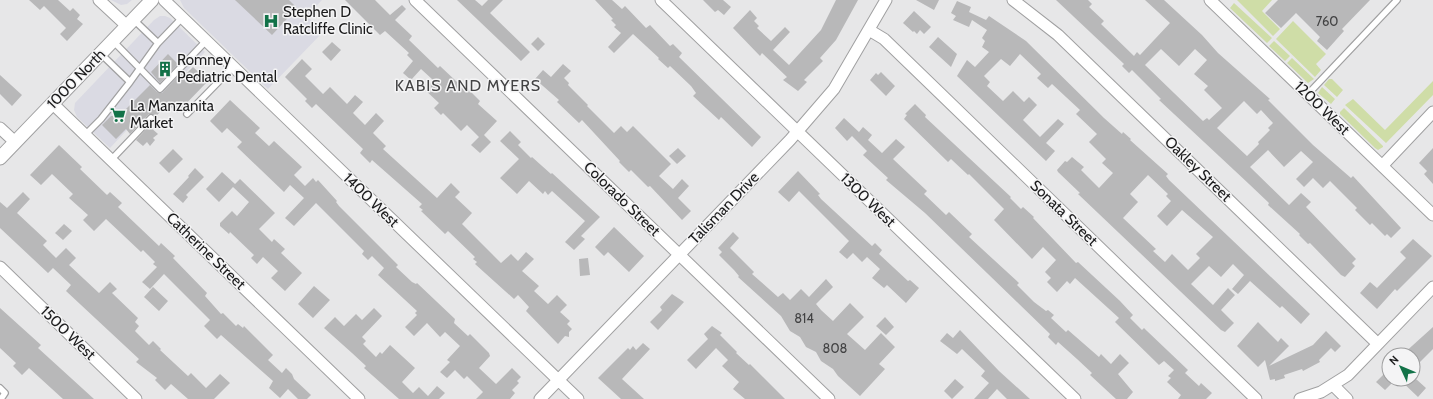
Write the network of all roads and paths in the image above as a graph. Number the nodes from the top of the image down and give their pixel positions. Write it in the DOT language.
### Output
graph roads {
  1 [pos="99,0"];
  2 [pos="152,0"];
  3 [pos="164,0"];
  4 [pos="414,0"];
  5 [pos="886,0"];
  6 [pos="1013,0"];
  7 [pos="1211,0"];
  8 [pos="1397,0"];
  9 [pos="664,1"];
  10 [pos="182,18"];
  11 [pos="130,23"];
  12 [pos="869,30"];
  13 [pos="113,41"];
  14 [pos="206,41"];
  15 [pos="158,43"];
  16 [pos="101,54"];
  17 [pos="233,67"];
  18 [pos="140,68"];
  19 [pos="130,82"];
  20 [pos="1308,94"];
  21 [pos="53,104"];
  22 [pos="1433,112"];
  23 [pos="187,114"];
  24 [pos="151,118"];
  25 [pos="0,128"];
  26 [pos="798,131"];
  27 [pos="85,135"];
  28 [pos="15,142"];
  29 [pos="0,158"];
  30 [pos="111,160"];
  31 [pos="1382,166"];
  32 [pos="1433,215"];
  33 [pos="679,255"];
  34 [pos="0,268"];
  35 [pos="1433,287"];
  36 [pos="1378,344"];
  37 [pos="558,380"];
  38 [pos="1333,385"];
  39 [pos="0,388"];
  40 [pos="1,399"];
  41 [pos="136,399"];
  42 [pos="359,399"];
  43 [pos="540,399"];
  44 [pos="578,399"];
  45 [pos="829,399"];
  46 [pos="1075,399"];
  47 [pos="1256,399"];
  48 [pos="1300,399"];
  49 [pos="1347,399"];
  1 -- 11 [label="street"];
  2 -- 11 [label="street, 1000 North"];
  3 -- 10 [label="street, 1400 West"];
  4 -- 33 [label="street, Colorado Street"];
  5 -- 12 [label="street, Talisman Drive"];
  6 -- 36 [label="street, Oakley Street"];
  7 -- 20 [label="street, 1200 West"];
  8 -- 20 [label="lane"];
  9 -- 26 [label="street, 1300 West"];
  10 -- 14 [label="street, 1400 West"];
  10 -- 15 [label="lane"];
  11 -- 13 [label="street, 1000 North"];
  11 -- 15 [label="lane"];
  12 -- 26 [label="street, Talisman Drive"];
  12 -- 47 [label="street, Sonata Street"];
  13 -- 16 [label="street, 1000 North"];
  13 -- 18 [label="lane"];
  14 -- 17 [label="street, 1400 West"];
  14 -- 18 [label="lane"];
  15 -- 18 [label="lane"];
  16 -- 19 [label="lane"];
  16 -- 21 [label="street, 1000 North"];
  17 -- 23 [label="lane"];
  17 -- 37 [label="street, 1400 West"];
  18 -- 19 [label="lane"];
  19 -- 27 [label="lane"];
  20 -- 31 [label="street, 1200 West"];
  21 -- 27 [label="street, Catherine Street"];
  21 -- 28 [label="street, 1000 North"];
  22 -- 31 [label="street"];
  24 -- 30 [label="lane"];
  25 -- 28 [label="street"];
  26 -- 33 [label="street, Talisman Drive"];
  26 -- 46 [label="street, 1300 West"];
  27 -- 30 [label="street, Catherine Street"];
  28 -- 29 [label="street, 1000 North"];
  30 -- 42 [label="street, Catherine Street"];
  31 -- 32 [label="street, 1200 West"];
  33 -- 37 [label="street, Talisman Drive"];
  33 -- 45 [label="street, Colorado Street"];
  34 -- 41 [label="street, 1500 West"];
  35 -- 36 [label="street"];
  36 -- 38 [label="street"];
  37 -- 43 [label="street, Talisman Drive"];
  37 -- 44 [label="street, 1400 West"];
  38 -- 48 [label="street"];
  38 -- 49 [label="street"];
  39 -- 40 [label="lane"];
}
